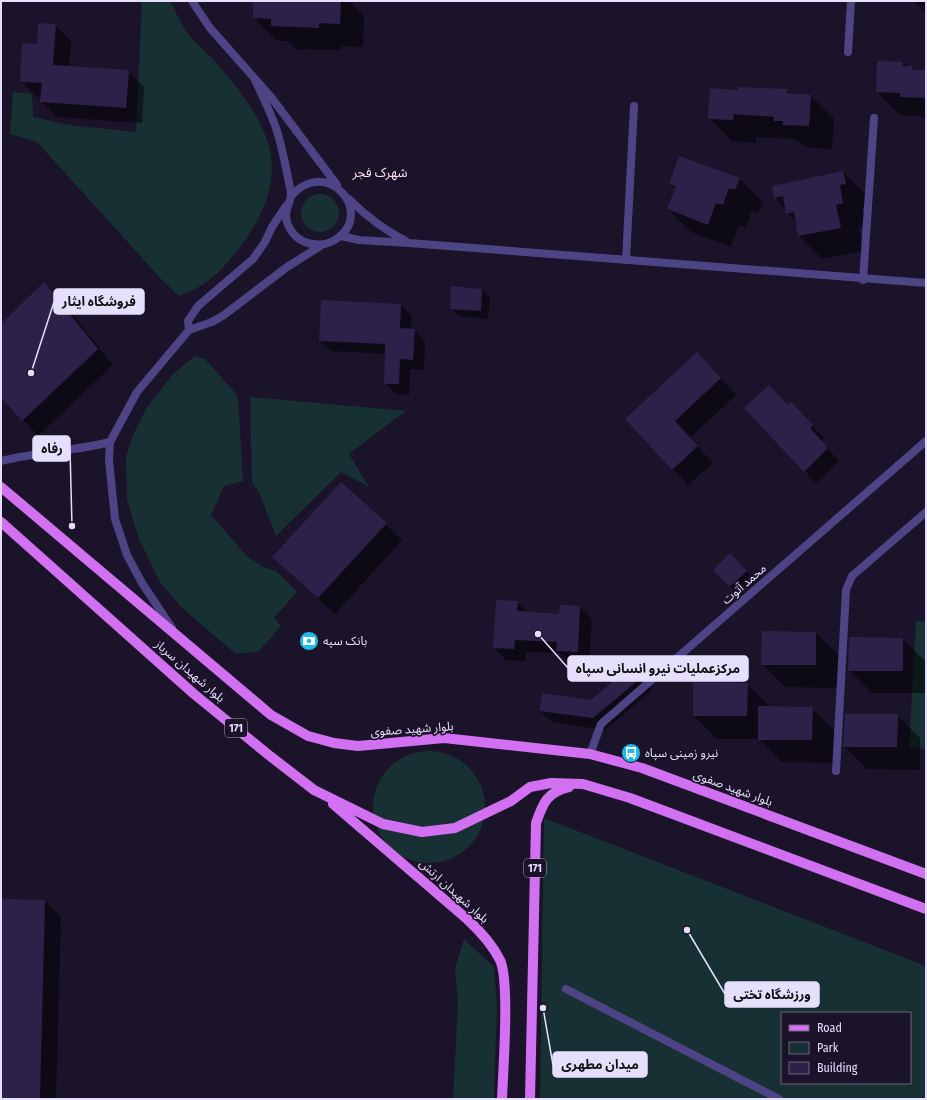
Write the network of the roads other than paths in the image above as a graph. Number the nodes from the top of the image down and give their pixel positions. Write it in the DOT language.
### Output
graph roads {
  1 [pos="192,1"];
  2 [pos="851,1"];
  3 [pos="848,52"];
  4 [pos="254,78"];
  5 [pos="634,106"];
  6 [pos="874,118"];
  7 [pos="338,188"];
  8 [pos="291,196"];
  9 [pos="346,196"];
  10 [pos="287,205"];
  11 [pos="341,236"];
  12 [pos="409,243"];
  13 [pos="322,245"];
  14 [pos="626,260"];
  15 [pos="863,280"];
  16 [pos="926,284"];
  17 [pos="189,330"];
  18 [pos="926,441"];
  19 [pos="110,442"];
  20 [pos="1,461"];
  21 [pos="1,487"];
  22 [pos="926,512"];
  23 [pos="1,522"];
  24 [pos="178,637"];
  25 [pos="358,746"];
  26 [pos="590,754"];
  27 [pos="836,771"];
  28 [pos="583,784"];
  29 [pos="314,790"];
  30 [pos="926,874"];
  31 [pos="926,909"];
  32 [pos="566,989"];
  33 [pos="502,1099"];
  34 [pos="530,1099"];
  35 [pos="779,1099"];
  1 -- 4 [label="street"];
  2 -- 3 [label="street"];
  4 -- 7 [label="street"];
  4 -- 8 [label="street"];
  5 -- 14 [label="street"];
  6 -- 15 [label="street"];
  7 -- 8 [label="street"];
  7 -- 9 [label="street"];
  8 -- 10 [label="street"];
  9 -- 11 [label="street"];
  9 -- 12 [label="street"];
  10 -- 13 [label="street"];
  10 -- 17 [label="street"];
  11 -- 12 [label="street"];
  11 -- 13 [label="street"];
  12 -- 14 [label="street"];
  13 -- 17 [label="street"];
  14 -- 15 [label="street"];
  15 -- 16 [label="street"];
  17 -- 19 [label="street"];
  18 -- 26 [label="street, محمد آتوت"];
  19 -- 20 [label="street"];
  19 -- 24 [label="street"];
  21 -- 24 [label="main road, بلوار شهیدان سرباز"];
  22 -- 27 [label="street"];
  23 -- 29 [label="main road, بلوار شهیدان سرباز / 171"];
  24 -- 25 [label="main road, بلوار شهیدان سرباز"];
  25 -- 26 [label="main road, بلوار شهید صفوی"];
  26 -- 30 [label="main road, بلوار شهید صفوی"];
  28 -- 29 [label="main road, بلوار شهیدان سرباز / 171"];
  28 -- 31 [label="main road"];
  28 -- 34 [label="main road, 171"];
  29 -- 33 [label="main road, بلوار شهیدان ارتش / 171"];
  32 -- 35 [label="street"];
}
